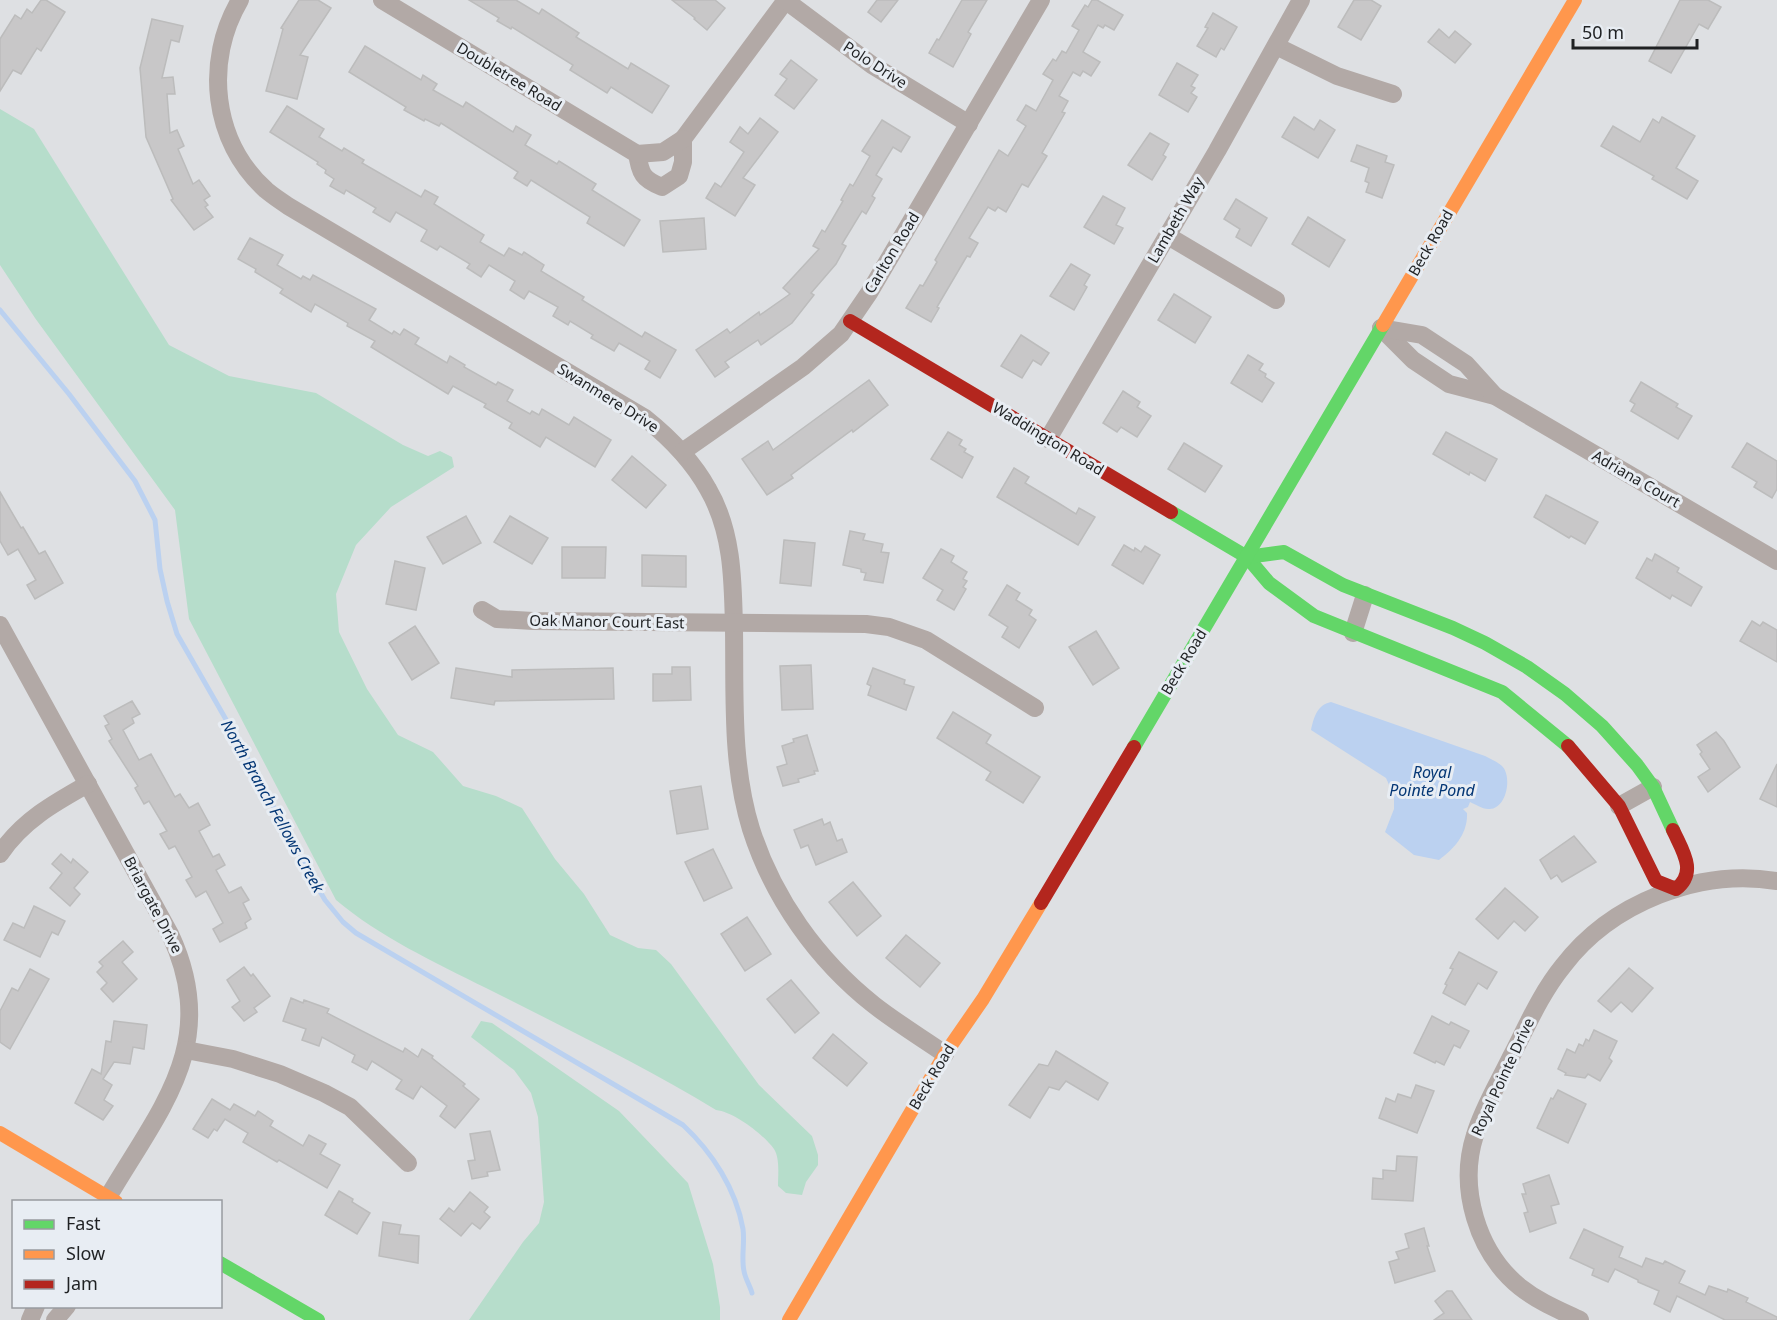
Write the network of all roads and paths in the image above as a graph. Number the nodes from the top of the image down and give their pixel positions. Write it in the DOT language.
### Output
graph roads {
  1 [pos="240,0"];
  2 [pos="382,0"];
  3 [pos="786,0"];
  4 [pos="1041,0"];
  5 [pos="1301,0"];
  6 [pos="1575,0"];
  7 [pos="1276,46"];
  8 [pos="1394,94"];
  9 [pos="969,123"];
  10 [pos="683,139"];
  11 [pos="637,154"];
  12 [pos="1168,236"];
  13 [pos="1276,300"];
  14 [pos="850,321"];
  15 [pos="1382,328"];
  16 [pos="1495,396"];
  17 [pos="1048,439"];
  18 [pos="682,452"];
  19 [pos="1246,557"];
  20 [pos="1777,561"];
  21 [pos="1365,594"];
  22 [pos="482,610"];
  23 [pos="734,624"];
  24 [pos="0,625"];
  25 [pos="1353,633"];
  26 [pos="1035,708"];
  27 [pos="88,784"];
  28 [pos="1653,787"];
  29 [pos="1619,806"];
  30 [pos="0,854"];
  31 [pos="1688,864"];
  32 [pos="1653,875"];
  33 [pos="1709,881"];
  34 [pos="1777,881"];
  35 [pos="1676,889"];
  36 [pos="1644,901"];
  37 [pos="186,1050"];
  38 [pos="945,1054"];
  39 [pos="0,1133"];
  40 [pos="408,1163"];
  41 [pos="106,1198"];
  42 [pos="222,1264"];
  43 [pos="65,1308"];
  44 [pos="55,1320"];
  45 [pos="318,1320"];
  46 [pos="789,1320"];
  47 [pos="1580,1320"];
  1 -- 18 [label="street, Swanmere Drive"];
  2 -- 11 [label="street, Doubletree Road"];
  3 -- 9 [label="street, Polo Drive"];
  3 -- 10 [label="street"];
  4 -- 9 [label="street, Carlton Road"];
  5 -- 7 [label="street, Lambeth Way"];
  6 -- 15 [label="main road, Beck Road"];
  7 -- 8 [label="street"];
  7 -- 12 [label="street, Lambeth Way"];
  9 -- 14 [label="street, Carlton Road"];
  10 -- 11 [label="street"];
  10 -- 11 [label="street"];
  12 -- 13 [label="street"];
  12 -- 17 [label="street, Lambeth Way"];
  14 -- 17 [label="main road, Waddington Road"];
  14 -- 18 [label="street, Carlton Road"];
  15 -- 16 [label="street, Adriana Court"];
  15 -- 16 [label="street, Adriana Court"];
  15 -- 19 [label="main road, Beck Road"];
  16 -- 20 [label="street, Adriana Court"];
  17 -- 19 [label="main road, Waddington Road"];
  18 -- 23 [label="street, Swanmere Drive"];
  19 -- 21 [label="main road"];
  19 -- 25 [label="main road, Waddington Road"];
  19 -- 38 [label="main road, Beck Road"];
  21 -- 25 [label="street"];
  21 -- 28 [label="main road"];
  22 -- 23 [label="street, Oak Manor Court East"];
  23 -- 26 [label="street, Oak Manor Court East"];
  23 -- 38 [label="street, Swanmere Drive"];
  24 -- 27 [label="street, Briargate Drive"];
  25 -- 29 [label="main road, Waddington Road"];
  27 -- 30 [label="street"];
  27 -- 37 [label="street, Briargate Drive"];
  28 -- 29 [label="street"];
  28 -- 31 [label="main road"];
  29 -- 32 [label="main road, Waddington Road"];
  31 -- 33 [label="street"];
  31 -- 35 [label="main road"];
  32 -- 35 [label="main road"];
  32 -- 36 [label="street"];
  33 -- 34 [label="street, Royal Pointe Drive"];
  33 -- 35 [label="street, Royal Pointe Drive"];
  35 -- 36 [label="street, Royal Pointe Drive"];
  36 -- 47 [label="street, Royal Pointe Drive"];
  37 -- 40 [label="street"];
  37 -- 41 [label="street, Briargate Drive"];
  38 -- 46 [label="main road, Beck Road"];
  39 -- 41 [label="main road"];
  42 -- 45 [label="main road"];
  43 -- 44 [label="street"];
}
